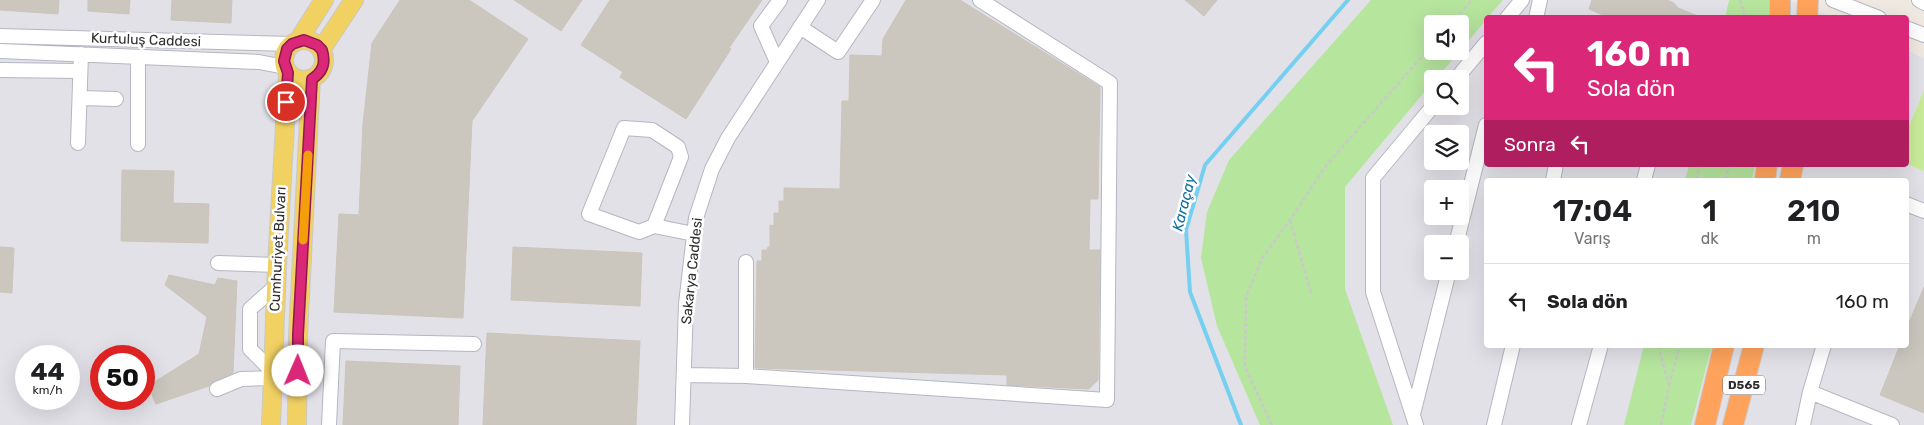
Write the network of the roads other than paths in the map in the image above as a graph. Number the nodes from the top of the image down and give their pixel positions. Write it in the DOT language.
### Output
graph roads {
  1 [pos="324,0"];
  2 [pos="354,0"];
  3 [pos="780,0"];
  4 [pos="818,0"];
  5 [pos="872,0"];
  6 [pos="980,0"];
  7 [pos="1522,0"];
  8 [pos="1540,0"];
  9 [pos="1780,0"];
  10 [pos="1808,0"];
  11 [pos="1833,0"];
  12 [pos="1919,0"];
  13 [pos="1924,3"];
  14 [pos="1510,15"];
  15 [pos="1537,15"];
  16 [pos="1780,15"];
  17 [pos="1807,15"];
  18 [pos="1871,15"];
  19 [pos="800,27"];
  20 [pos="1909,29"];
  21 [pos="1924,35"];
  22 [pos="0,36"];
  23 [pos="295,42"];
  24 [pos="1484,45"];
  25 [pos="322,50"];
  26 [pos="0,51"];
  27 [pos="81,54"];
  28 [pos="138,58"];
  29 [pos="777,62"];
  30 [pos="0,70"];
  31 [pos="286,70"];
  32 [pos="1464,70"];
  33 [pos="79,71"];
  34 [pos="312,79"];
  35 [pos="80,98"];
  36 [pos="116,99"];
  37 [pos="1426,115"];
  38 [pos="1484,133"];
  39 [pos="78,143"];
  40 [pos="138,144"];
  41 [pos="1909,205"];
  42 [pos="1924,211"];
  43 [pos="654,226"];
  44 [pos="694,234"];
  45 [pos="1458,235"];
  46 [pos="746,262"];
  47 [pos="218,263"];
  48 [pos="277,265"];
  49 [pos="1447,280"];
  50 [pos="276,286"];
  51 [pos="474,344"];
  52 [pos="1512,348"];
  53 [pos="1600,348"];
  54 [pos="1723,348"];
  55 [pos="1753,348"];
  56 [pos="1754,348"];
  57 [pos="1823,348"];
  58 [pos="684,375"];
  59 [pos="274,376"];
  60 [pos="746,376"];
  61 [pos="217,388"];
  62 [pos="1810,392"];
  63 [pos="1415,420"];
  64 [pos="272,425"];
  65 [pos="297,425"];
  66 [pos="329,425"];
  67 [pos="682,425"];
  68 [pos="1494,425"];
  69 [pos="1579,425"];
  70 [pos="1704,425"];
  71 [pos="1733,425"];
  72 [pos="1741,425"];
  73 [pos="1803,425"];
  74 [pos="1892,425"];
  1 -- 23 [label="main road"];
  2 -- 25 [label="main road"];
  3 -- 29 [label="street"];
  4 -- 19 [label="street, Sakarya Caddesi"];
  5 -- 19 [label="street"];
  6 -- 60 [label="street"];
  7 -- 14 [label="street"];
  8 -- 15 [label="street"];
  9 -- 16 [label="highway"];
  10 -- 17 [label="highway"];
  11 -- 18 [label="street"];
  12 -- 13 [label="street"];
  19 -- 29 [label="street, Sakarya Caddesi"];
  20 -- 21 [label="street"];
  22 -- 23 [label="street, Kurtuluş Caddesi"];
  23 -- 25 [label="main road"];
  23 -- 31 [label="main road"];
  24 -- 32 [label="street"];
  25 -- 34 [label="main road"];
  26 -- 27 [label="street, Kurtuluş Caddesi"];
  27 -- 28 [label="street, Kurtuluş Caddesi"];
  27 -- 33 [label="street"];
  28 -- 31 [label="street, Kurtuluş Caddesi"];
  28 -- 40 [label="street"];
  29 -- 44 [label="street, Sakarya Caddesi"];
  30 -- 33 [label="street"];
  31 -- 34 [label="main road"];
  31 -- 48 [label="main road, Cumhuriyet Bulvarı"];
  33 -- 35 [label="street"];
  34 -- 65 [label="main road, Cumhuriyet Bulvarı"];
  35 -- 36 [label="street"];
  35 -- 39 [label="street"];
  37 -- 63 [label="street"];
  38 -- 45 [label="street"];
  41 -- 42 [label="street"];
  43 -- 43 [label="street"];
  43 -- 44 [label="street"];
  44 -- 58 [label="street, Sakarya Caddesi"];
  46 -- 60 [label="street"];
  47 -- 48 [label="street"];
  48 -- 50 [label="main road, Cumhuriyet Bulvarı"];
  49 -- 63 [label="street"];
  50 -- 59 [label="main road, Cumhuriyet Bulvarı"];
  50 -- 59 [label="street"];
  51 -- 66 [label="street"];
  52 -- 68 [label="street"];
  53 -- 69 [label="street"];
  54 -- 70 [label="highway, D565"];
  55 -- 71 [label="highway, D565"];
  56 -- 72 [label="highway"];
  57 -- 62 [label="street"];
  58 -- 60 [label="street"];
  58 -- 67 [label="street, Sakarya Caddesi"];
  59 -- 61 [label="street"];
  59 -- 64 [label="main road, Cumhuriyet Bulvarı"];
  62 -- 73 [label="street"];
  62 -- 74 [label="street"];
}
